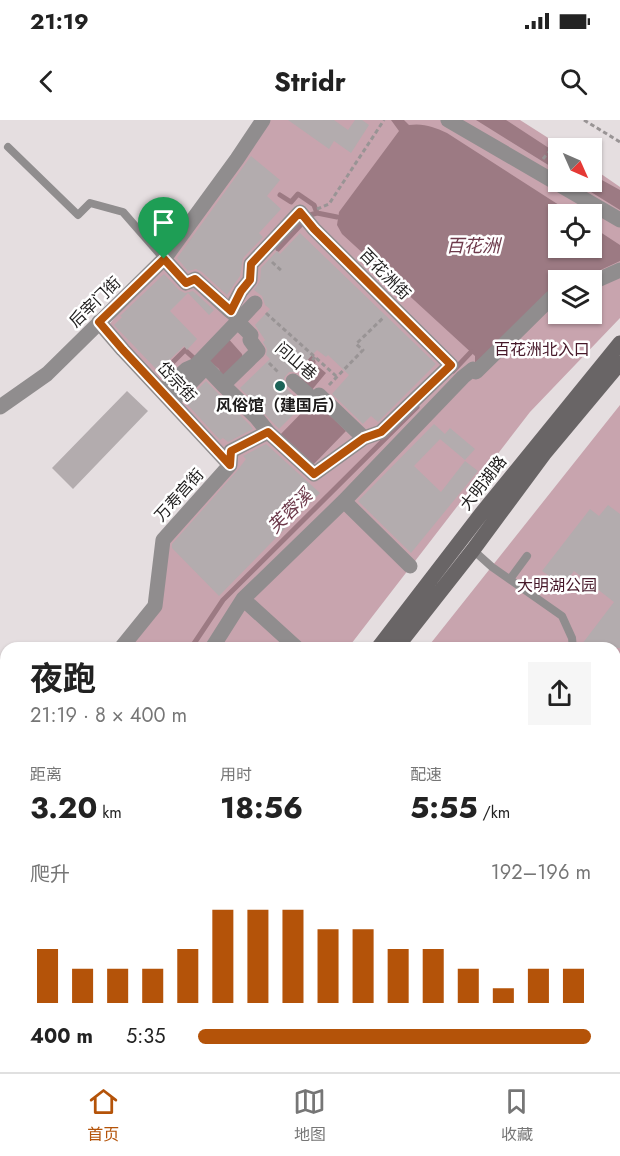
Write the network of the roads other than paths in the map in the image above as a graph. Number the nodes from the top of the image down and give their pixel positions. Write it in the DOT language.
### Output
graph roads {
  1 [pos="262,120"];
  2 [pos="448,120"];
  3 [pos="8,147"];
  4 [pos="620,220"];
  5 [pos="164,259"];
  6 [pos="620,270"];
  7 [pos="602,278"];
  8 [pos="548,301"];
  9 [pos="255,303"];
  10 [pos="236,318"];
  11 [pos="99,322"];
  12 [pos="620,343"];
  13 [pos="620,363"];
  14 [pos="199,366"];
  15 [pos="292,381"];
  16 [pos="223,385"];
  17 [pos="167,397"];
  18 [pos="0,407"];
  19 [pos="268,432"];
  20 [pos="364,438"];
  21 [pos="230,465"];
  22 [pos="344,501"];
  23 [pos="473,550"];
  24 [pos="526,556"];
  25 [pos="410,566"];
  26 [pos="510,579"];
  27 [pos="243,599"];
  28 [pos="126,642"];
  29 [pos="216,642"];
  30 [pos="290,642"];
  31 [pos="383,642"];
  32 [pos="401,642"];
  33 [pos="572,642"];
  1 -- 5 [label="street, 后宰门街"];
  2 -- 4 [label="street"];
  3 -- 5 [label="lane"];
  5 -- 10 [label="street"];
  5 -- 11 [label="street, 后宰门街"];
  6 -- 7 [label="street"];
  8 -- 22 [label="street"];
  9 -- 10 [label="street"];
  10 -- 14 [label="street"];
  10 -- 16 [label="street"];
  10 -- 20 [label="street, 百花洲街"];
  11 -- 17 [label="street, 岱宗街"];
  11 -- 18 [label="street, 后宰门街"];
  12 -- 31 [label="main road, 大明湖路"];
  13 -- 23 [label="main road, 大明湖路"];
  14 -- 16 [label="street"];
  14 -- 17 [label="street"];
  15 -- 20 [label="street, 问山巷"];
  16 -- 19 [label="street"];
  17 -- 21 [label="street, 岱宗街"];
  19 -- 20 [label="street"];
  19 -- 21 [label="street, 万寿宫街"];
  21 -- 28 [label="street, 万寿宫街"];
  22 -- 25 [label="street"];
  22 -- 27 [label="street"];
  23 -- 26 [label="lane"];
  23 -- 32 [label="main road, 大明湖路"];
  24 -- 26 [label="lane"];
  26 -- 33 [label="lane"];
  27 -- 29 [label="street"];
  27 -- 30 [label="street"];
}
